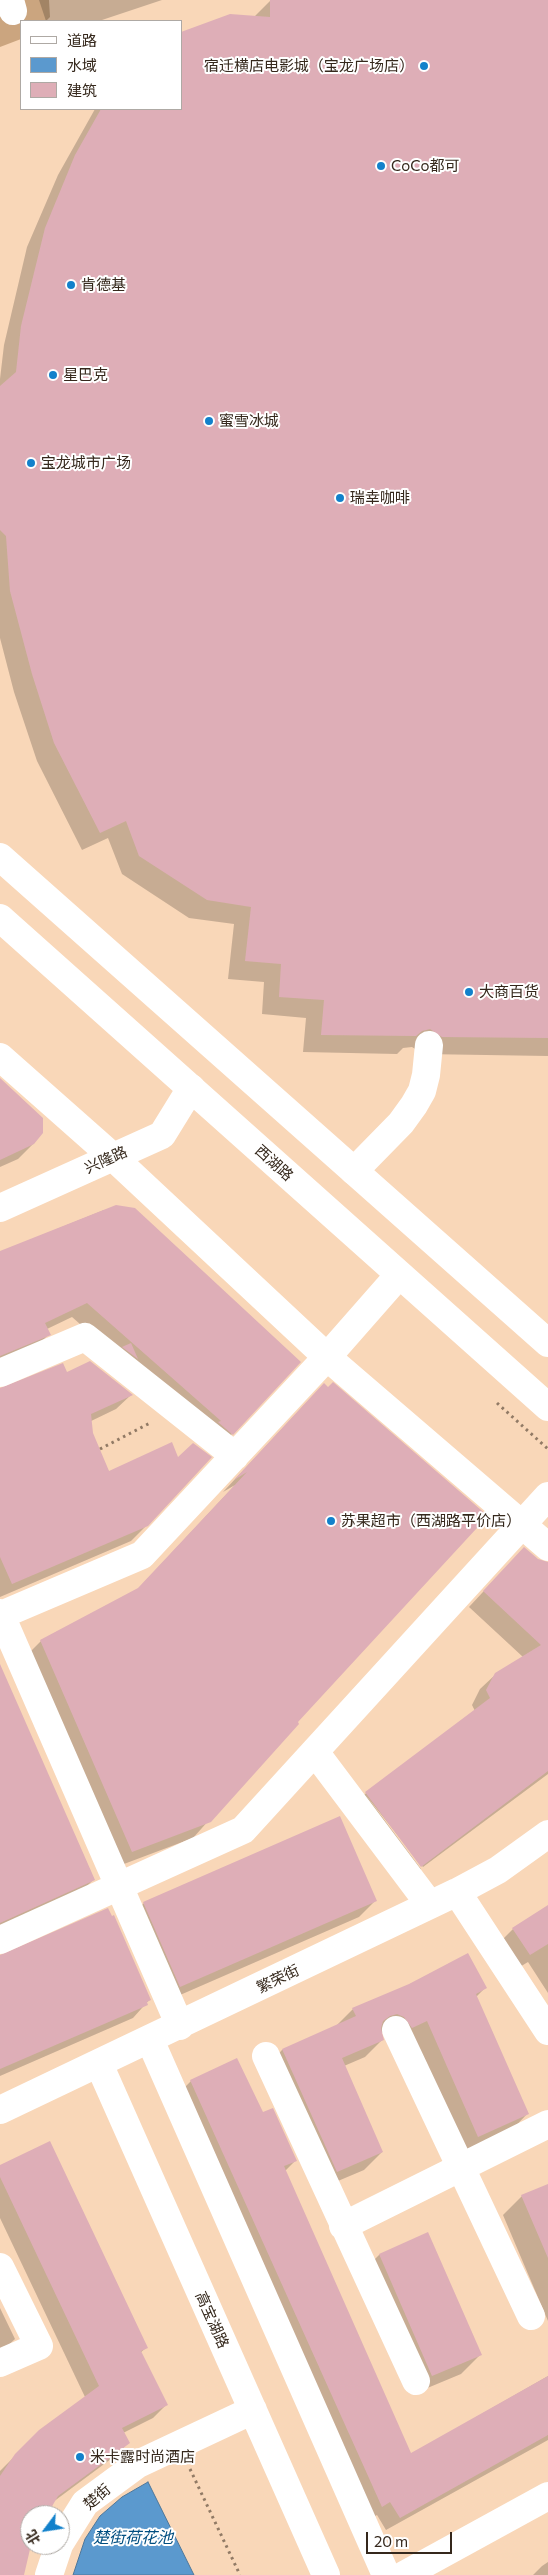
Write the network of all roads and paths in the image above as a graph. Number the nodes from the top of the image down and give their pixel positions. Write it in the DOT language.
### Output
graph roads {
  1 [pos="0,857"];
  2 [pos="0,918"];
  3 [pos="429,1045"];
  4 [pos="0,1057"];
  5 [pos="191,1088"];
  6 [pos="113,1157"];
  7 [pos="354,1171"];
  8 [pos="0,1208"];
  9 [pos="399,1275"];
  10 [pos="543,1331"];
  11 [pos="327,1357"];
  12 [pos="0,1373"];
  13 [pos="171,1405"];
  14 [pos="548,1407"];
  15 [pos="100,1449"];
  16 [pos="235,1456"];
  17 [pos="548,1496"];
  18 [pos="523,1524"];
  19 [pos="548,1547"];
  20 [pos="0,1614"];
  21 [pos="315,1752"];
  22 [pos="548,1834"];
  23 [pos="119,1885"];
  24 [pos="457,1892"];
  25 [pos="430,1905"];
  26 [pos="0,1940"];
  27 [pos="180,2026"];
  28 [pos="396,2030"];
  29 [pos="548,2031"];
  30 [pos="150,2040"];
  31 [pos="266,2056"];
  32 [pos="98,2064"];
  33 [pos="0,2110"];
  34 [pos="548,2124"];
  35 [pos="461,2168"];
  36 [pos="343,2226"];
  37 [pos="0,2267"];
  38 [pos="531,2316"];
  39 [pos="0,2363"];
  40 [pos="416,2381"];
  41 [pos="252,2410"];
  42 [pos="179,2445"];
  43 [pos="548,2496"];
  44 [pos="70,2527"];
  45 [pos="55,2555"];
  46 [pos="49,2575"];
  47 [pos="240,2575"];
  48 [pos="326,2575"];
  49 [pos="386,2575"];
  50 [pos="404,2575"];
  1 -- 7 [label="street"];
  2 -- 5 [label="street, 西湖路"];
  3 -- 7 [label="street"];
  4 -- 6 [label="street"];
  5 -- 6 [label="street, 兴隆路"];
  5 -- 9 [label="street, 西湖路"];
  6 -- 8 [label="street, 兴隆路"];
  6 -- 11 [label="street"];
  7 -- 10 [label="street"];
  9 -- 11 [label="street"];
  9 -- 14 [label="street, 西湖路"];
  11 -- 16 [label="street"];
  11 -- 18 [label="street"];
  12 -- 13 [label="street"];
  13 -- 15 [label="path"];
  13 -- 16 [label="street"];
  16 -- 20 [label="street"];
  17 -- 18 [label="street"];
  18 -- 19 [label="street"];
  18 -- 21 [label="street"];
  20 -- 23 [label="street"];
  21 -- 23 [label="street"];
  21 -- 25 [label="street"];
  22 -- 24 [label="street, 繁荣街"];
  23 -- 26 [label="street"];
  23 -- 27 [label="street"];
  24 -- 25 [label="street, 繁荣街"];
  24 -- 29 [label="street"];
  25 -- 27 [label="street, 繁荣街"];
  27 -- 30 [label="street, 繁荣街"];
  28 -- 35 [label="street"];
  30 -- 32 [label="street, 繁荣街"];
  30 -- 49 [label="street"];
  31 -- 36 [label="street"];
  32 -- 33 [label="street, 繁荣街"];
  32 -- 41 [label="street, 高宝湖路"];
  34 -- 35 [label="street"];
  35 -- 36 [label="street"];
  35 -- 38 [label="street"];
  36 -- 40 [label="street"];
  37 -- 39 [label="street"];
  41 -- 42 [label="street, 楚街"];
  41 -- 48 [label="street, 高宝湖路"];
  42 -- 44 [label="street, 楚街"];
  42 -- 47 [label="path"];
  43 -- 50 [label="street"];
  45 -- 46 [label="street, 楚街"];
}
